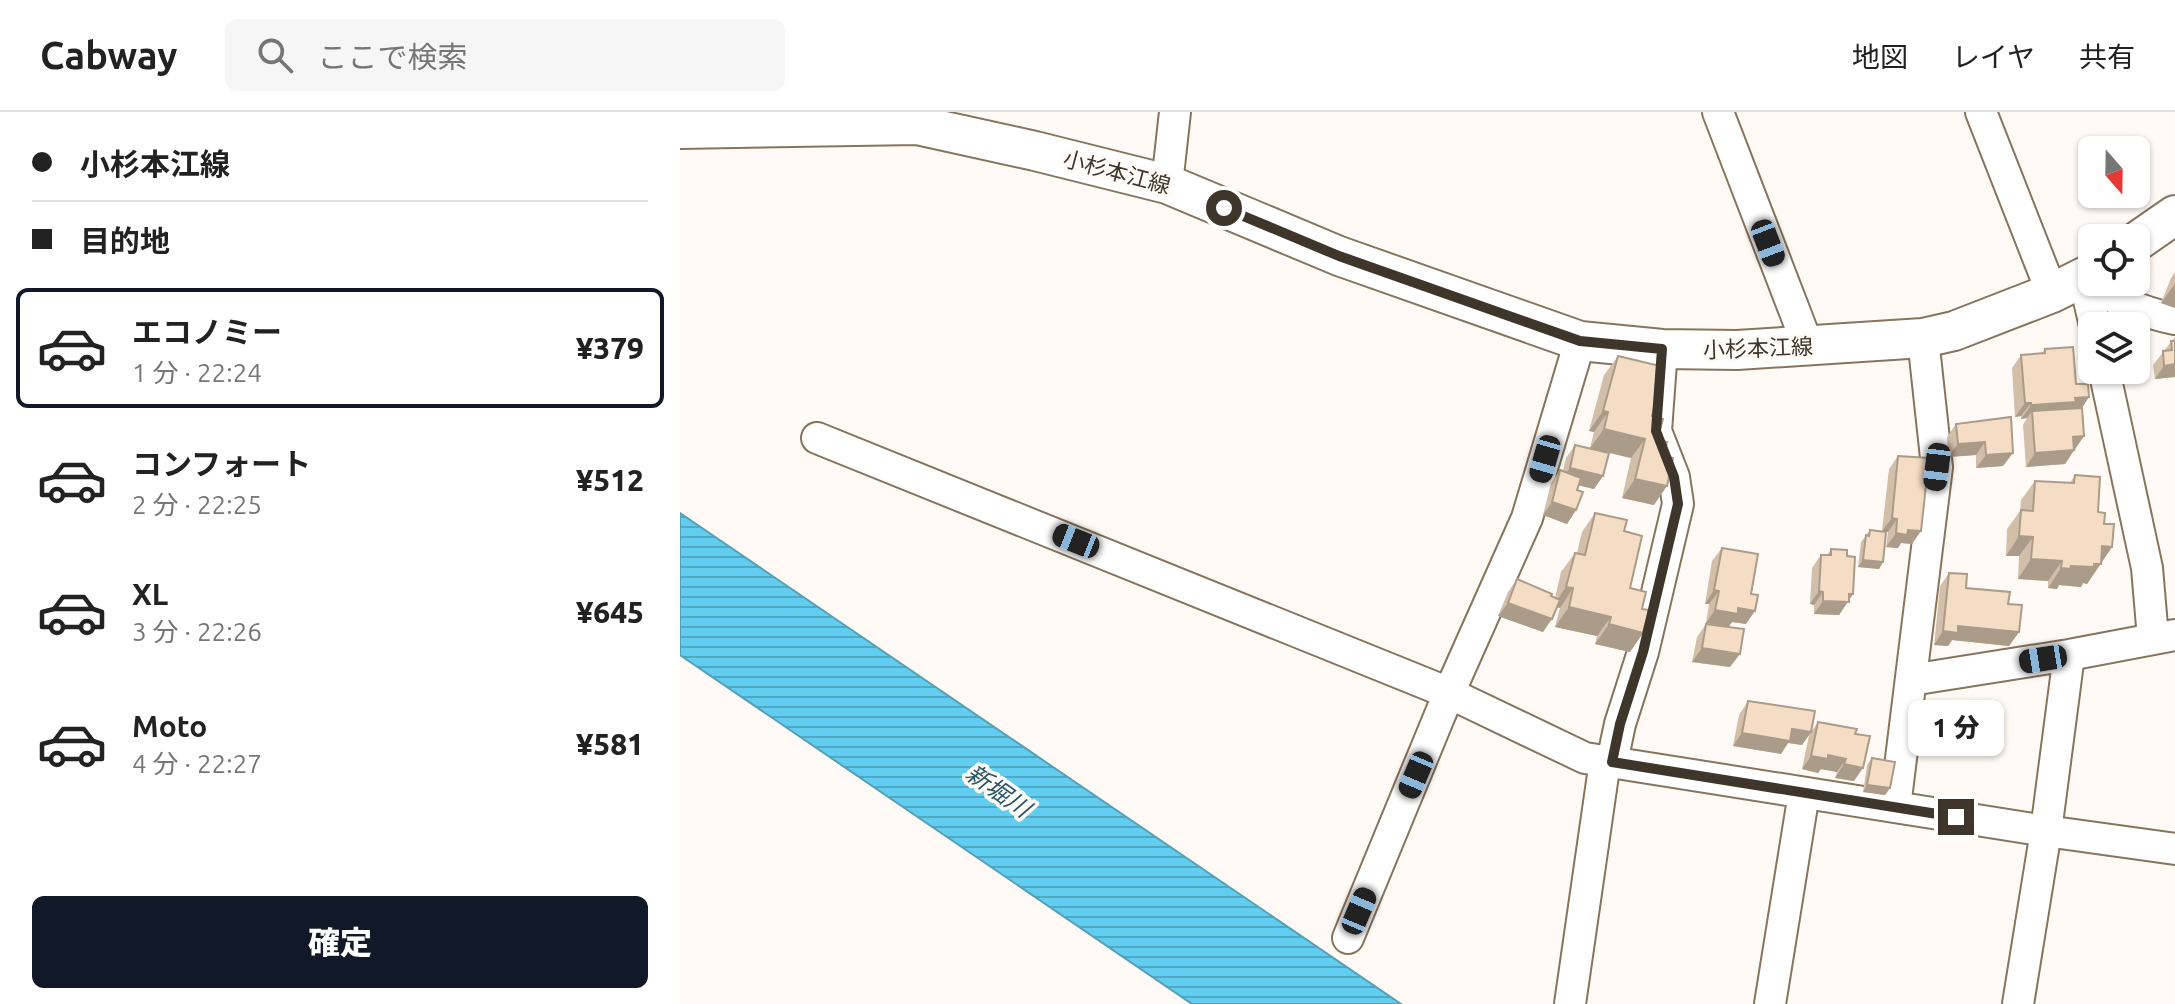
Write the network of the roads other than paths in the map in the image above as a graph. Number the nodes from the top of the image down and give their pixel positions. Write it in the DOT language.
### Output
graph roads {
  1 [pos="1175,112"];
  2 [pos="1718,112"];
  3 [pos="1981,112"];
  4 [pos="680,129"];
  5 [pos="1167,184"];
  6 [pos="2175,215"];
  7 [pos="2150,232"];
  8 [pos="2076,281"];
  9 [pos="2089,312"];
  10 [pos="2175,319"];
  11 [pos="1923,338"];
  12 [pos="1580,341"];
  13 [pos="1808,346"];
  14 [pos="1662,349"];
  15 [pos="2107,384"];
  16 [pos="817,438"];
  17 [pos="2164,636"];
  18 [pos="2069,655"];
  19 [pos="1911,680"];
  20 [pos="1449,693"];
  21 [pos="1609,761"];
  22 [pos="1804,793"];
  23 [pos="1895,807"];
  24 [pos="2046,831"];
  25 [pos="2175,849"];
  26 [pos="1348,938"];
  27 [pos="1570,1004"];
  28 [pos="1770,1004"];
  29 [pos="2018,1004"];
  1 -- 5 [label="street"];
  2 -- 13 [label="street"];
  3 -- 8 [label="street"];
  4 -- 5 [label="main road, 小杉本江線"];
  5 -- 12 [label="main road, 小杉本江線"];
  6 -- 7 [label="main road"];
  8 -- 9 [label="street"];
  8 -- 10 [label="street"];
  8 -- 11 [label="main road, 小杉本江線"];
  11 -- 13 [label="main road, 小杉本江線"];
  11 -- 19 [label="street"];
  12 -- 14 [label="main road, 小杉本江線"];
  12 -- 20 [label="street"];
  13 -- 14 [label="main road, 小杉本江線"];
  14 -- 21 [label="street"];
  15 -- 17 [label="street"];
  16 -- 20 [label="street"];
  17 -- 18 [label="street"];
  18 -- 19 [label="street"];
  18 -- 24 [label="street"];
  19 -- 23 [label="street"];
  20 -- 21 [label="street"];
  20 -- 26 [label="street"];
  21 -- 22 [label="street"];
  21 -- 27 [label="street"];
  22 -- 23 [label="street"];
  22 -- 28 [label="street"];
  23 -- 24 [label="street"];
  24 -- 25 [label="street"];
  24 -- 29 [label="street"];
}
